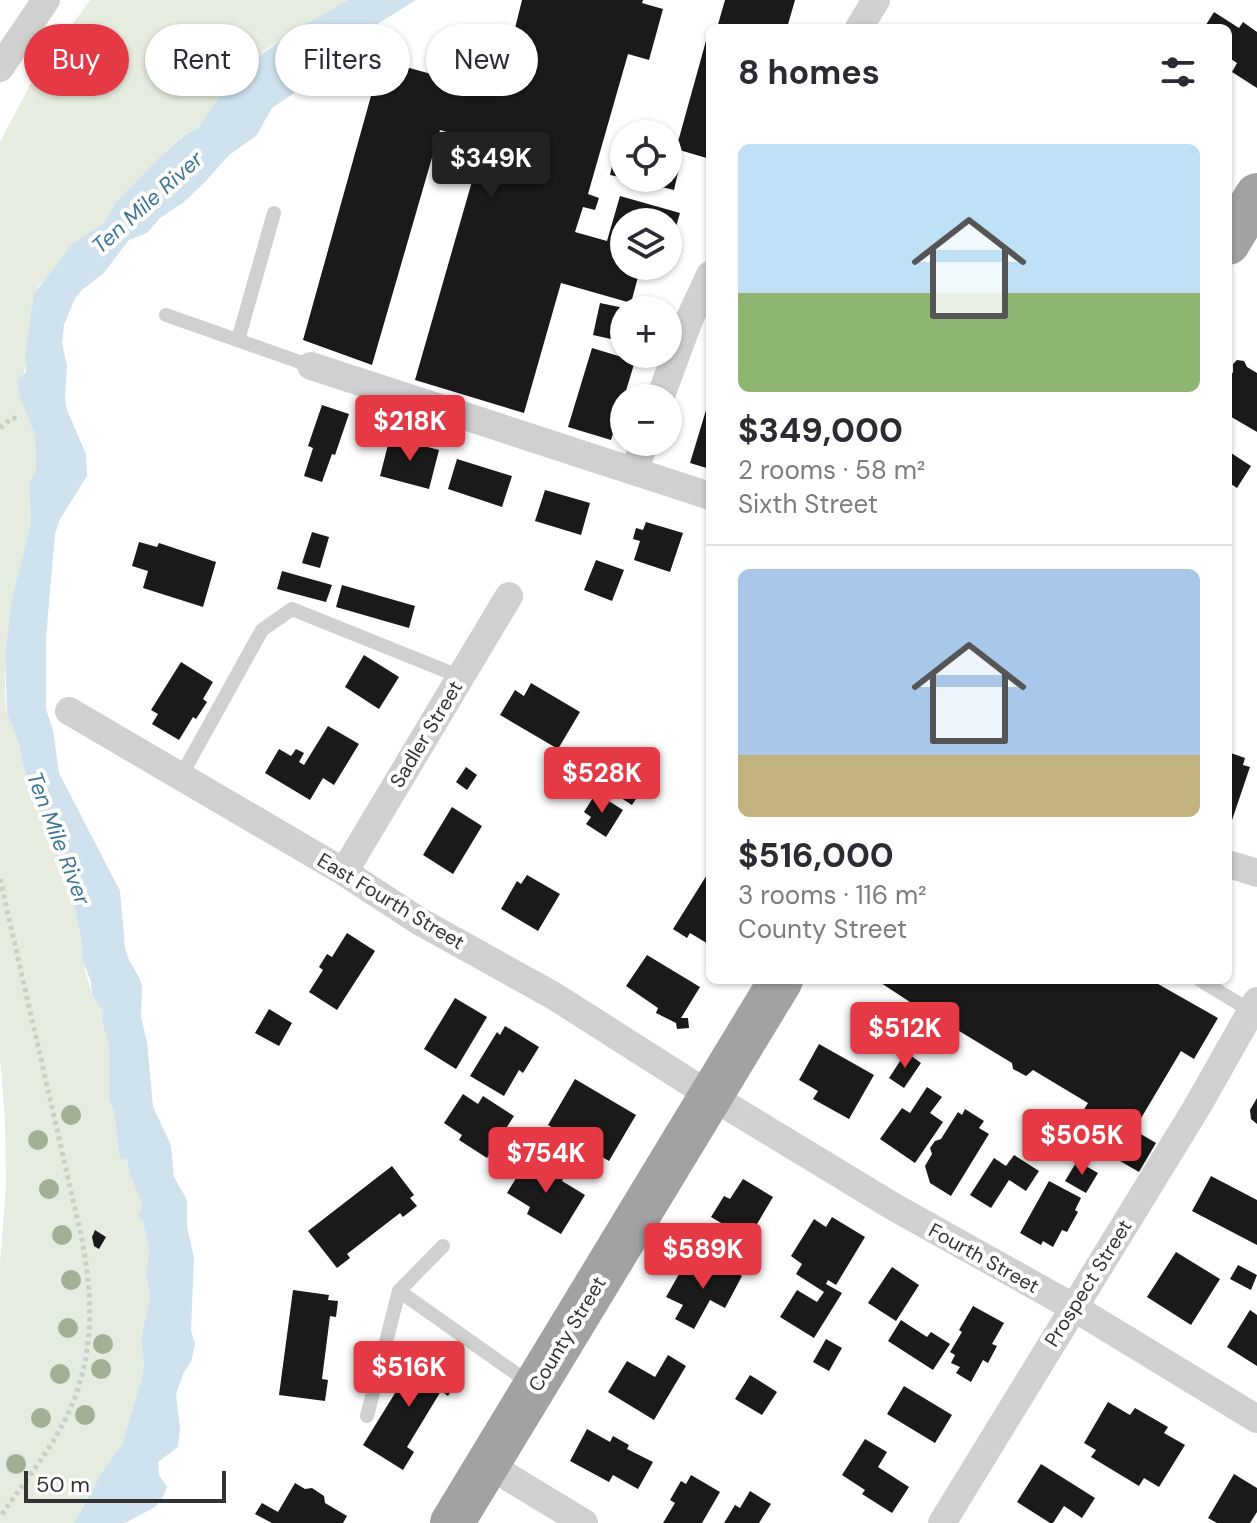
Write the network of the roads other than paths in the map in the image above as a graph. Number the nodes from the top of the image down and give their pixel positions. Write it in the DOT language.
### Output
graph roads {
  1 [pos="46,0"];
  2 [pos="876,0"];
  3 [pos="861,24"];
  4 [pos="0,68"];
  5 [pos="1257,195"];
  6 [pos="274,213"];
  7 [pos="1232,236"];
  8 [pos="706,284"];
  9 [pos="166,315"];
  10 [pos="238,340"];
  11 [pos="311,366"];
  12 [pos="665,384"];
  13 [pos="640,456"];
  14 [pos="634,471"];
  15 [pos="706,495"];
  16 [pos="509,596"];
  17 [pos="461,677"];
  18 [pos="69,711"];
  19 [pos="181,776"];
  20 [pos="1232,865"];
  21 [pos="344,872"];
  22 [pos="1257,873"];
  23 [pos="779,984"];
  24 [pos="1208,984"];
  25 [pos="1254,1006"];
  26 [pos="711,1096"];
  27 [pos="443,1246"];
  28 [pos="399,1291"];
  29 [pos="1073,1307"];
  30 [pos="534,1387"];
  31 [pos="367,1416"];
  32 [pos="1257,1419"];
  33 [pos="487,1464"];
  34 [pos="452,1523"];
  35 [pos="584,1523"];
  36 [pos="942,1523"];
  1 -- 4 [label="street"];
  2 -- 3 [label="street"];
  5 -- 7 [label="highway"];
  6 -- 10 [label="lane"];
  8 -- 12 [label="street"];
  9 -- 10 [label="lane"];
  10 -- 11 [label="lane"];
  11 -- 14 [label="street"];
  13 -- 14 [label="street"];
  14 -- 15 [label="street"];
  16 -- 17 [label="street, Sadler Street"];
  17 -- 19 [label="lane"];
  17 -- 21 [label="street, Sadler Street"];
  18 -- 19 [label="street, East Fourth Street"];
  19 -- 21 [label="street, East Fourth Street"];
  20 -- 22 [label="street"];
  21 -- 26 [label="street, East Fourth Street"];
  23 -- 26 [label="highway, County Street"];
  24 -- 25 [label="lane"];
  25 -- 29 [label="street, Prospect Street"];
  26 -- 29 [label="street, Fourth Street"];
  26 -- 30 [label="highway, County Street"];
  27 -- 28 [label="lane"];
  28 -- 30 [label="lane"];
  28 -- 31 [label="lane"];
  29 -- 32 [label="street, Fourth Street"];
  29 -- 36 [label="street, Prospect Street"];
  30 -- 33 [label="highway, County Street"];
  33 -- 34 [label="highway, County Street"];
  33 -- 35 [label="street"];
}
